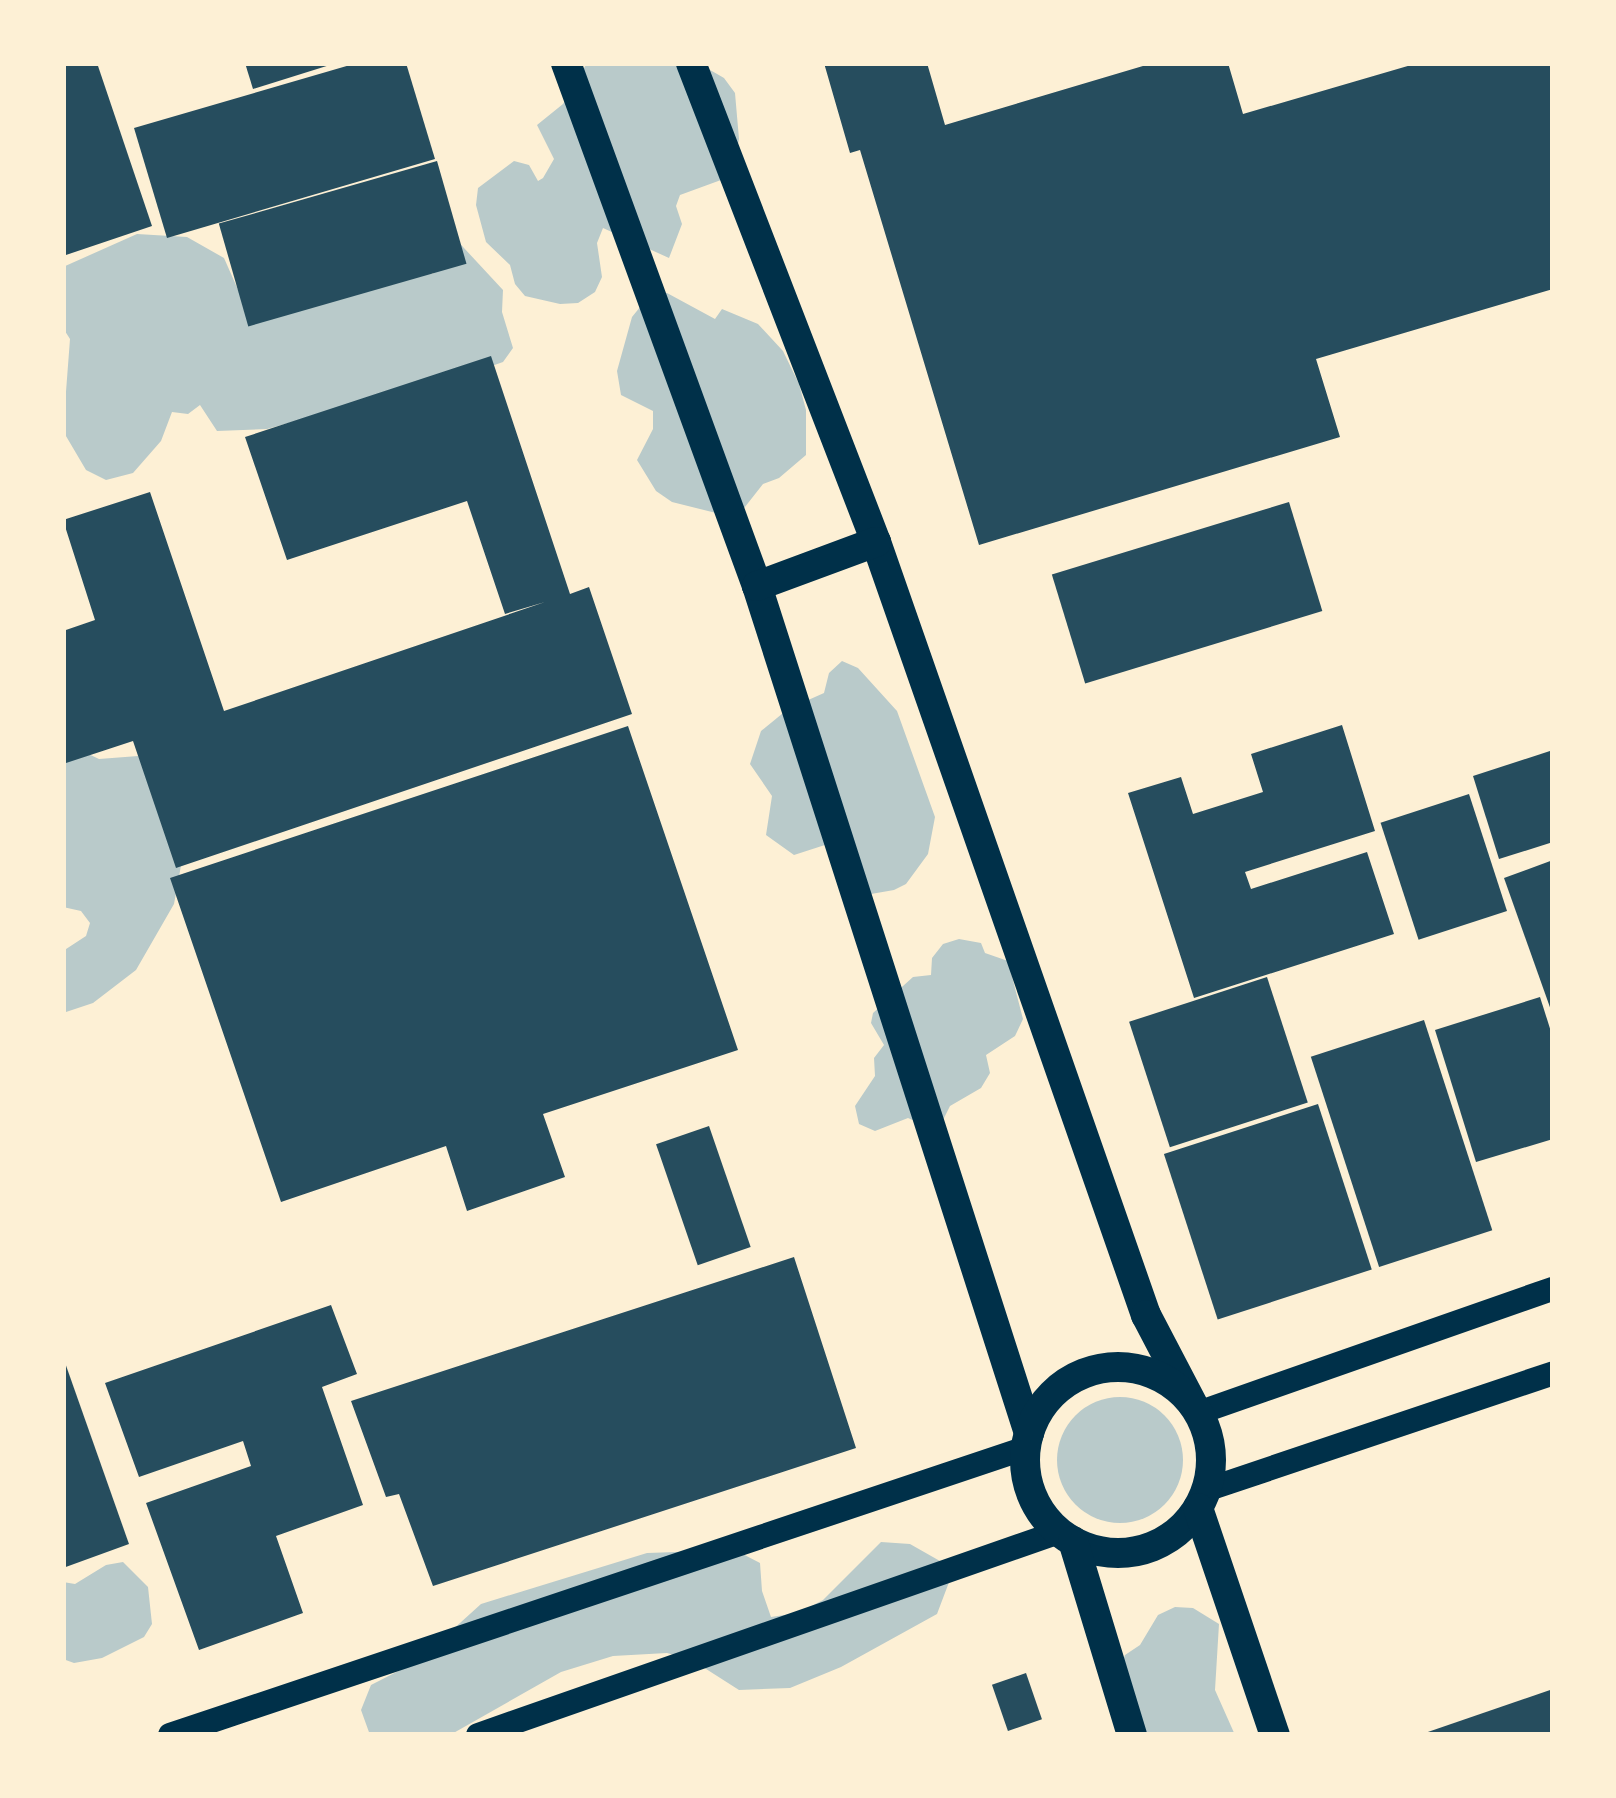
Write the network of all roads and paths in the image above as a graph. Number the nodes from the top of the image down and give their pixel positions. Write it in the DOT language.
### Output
graph roads {
  1 [pos="566,63"];
  2 [pos="691,63"];
  3 [pos="876,542"];
  4 [pos="757,586"];
  5 [pos="1553,1289"];
  6 [pos="1553,1373"];
  7 [pos="1195,1408"];
  8 [pos="1028,1440"];
  9 [pos="1202,1499"];
  10 [pos="1066,1536"];
  11 [pos="170,1735"];
  12 [pos="478,1735"];
  13 [pos="1132,1735"];
  14 [pos="1275,1735"];
  1 -- 4 [label="main road"];
  2 -- 3 [label="main road"];
  3 -- 4 [label="main road"];
  3 -- 7 [label="main road"];
  4 -- 8 [label="main road"];
  5 -- 7 [label="main road"];
  6 -- 9 [label="main road"];
  7 -- 8 [label="main road"];
  7 -- 9 [label="main road"];
  8 -- 10 [label="main road"];
  8 -- 11 [label="main road"];
  9 -- 10 [label="main road"];
  9 -- 14 [label="main road"];
  10 -- 12 [label="main road"];
  10 -- 13 [label="main road"];
}
